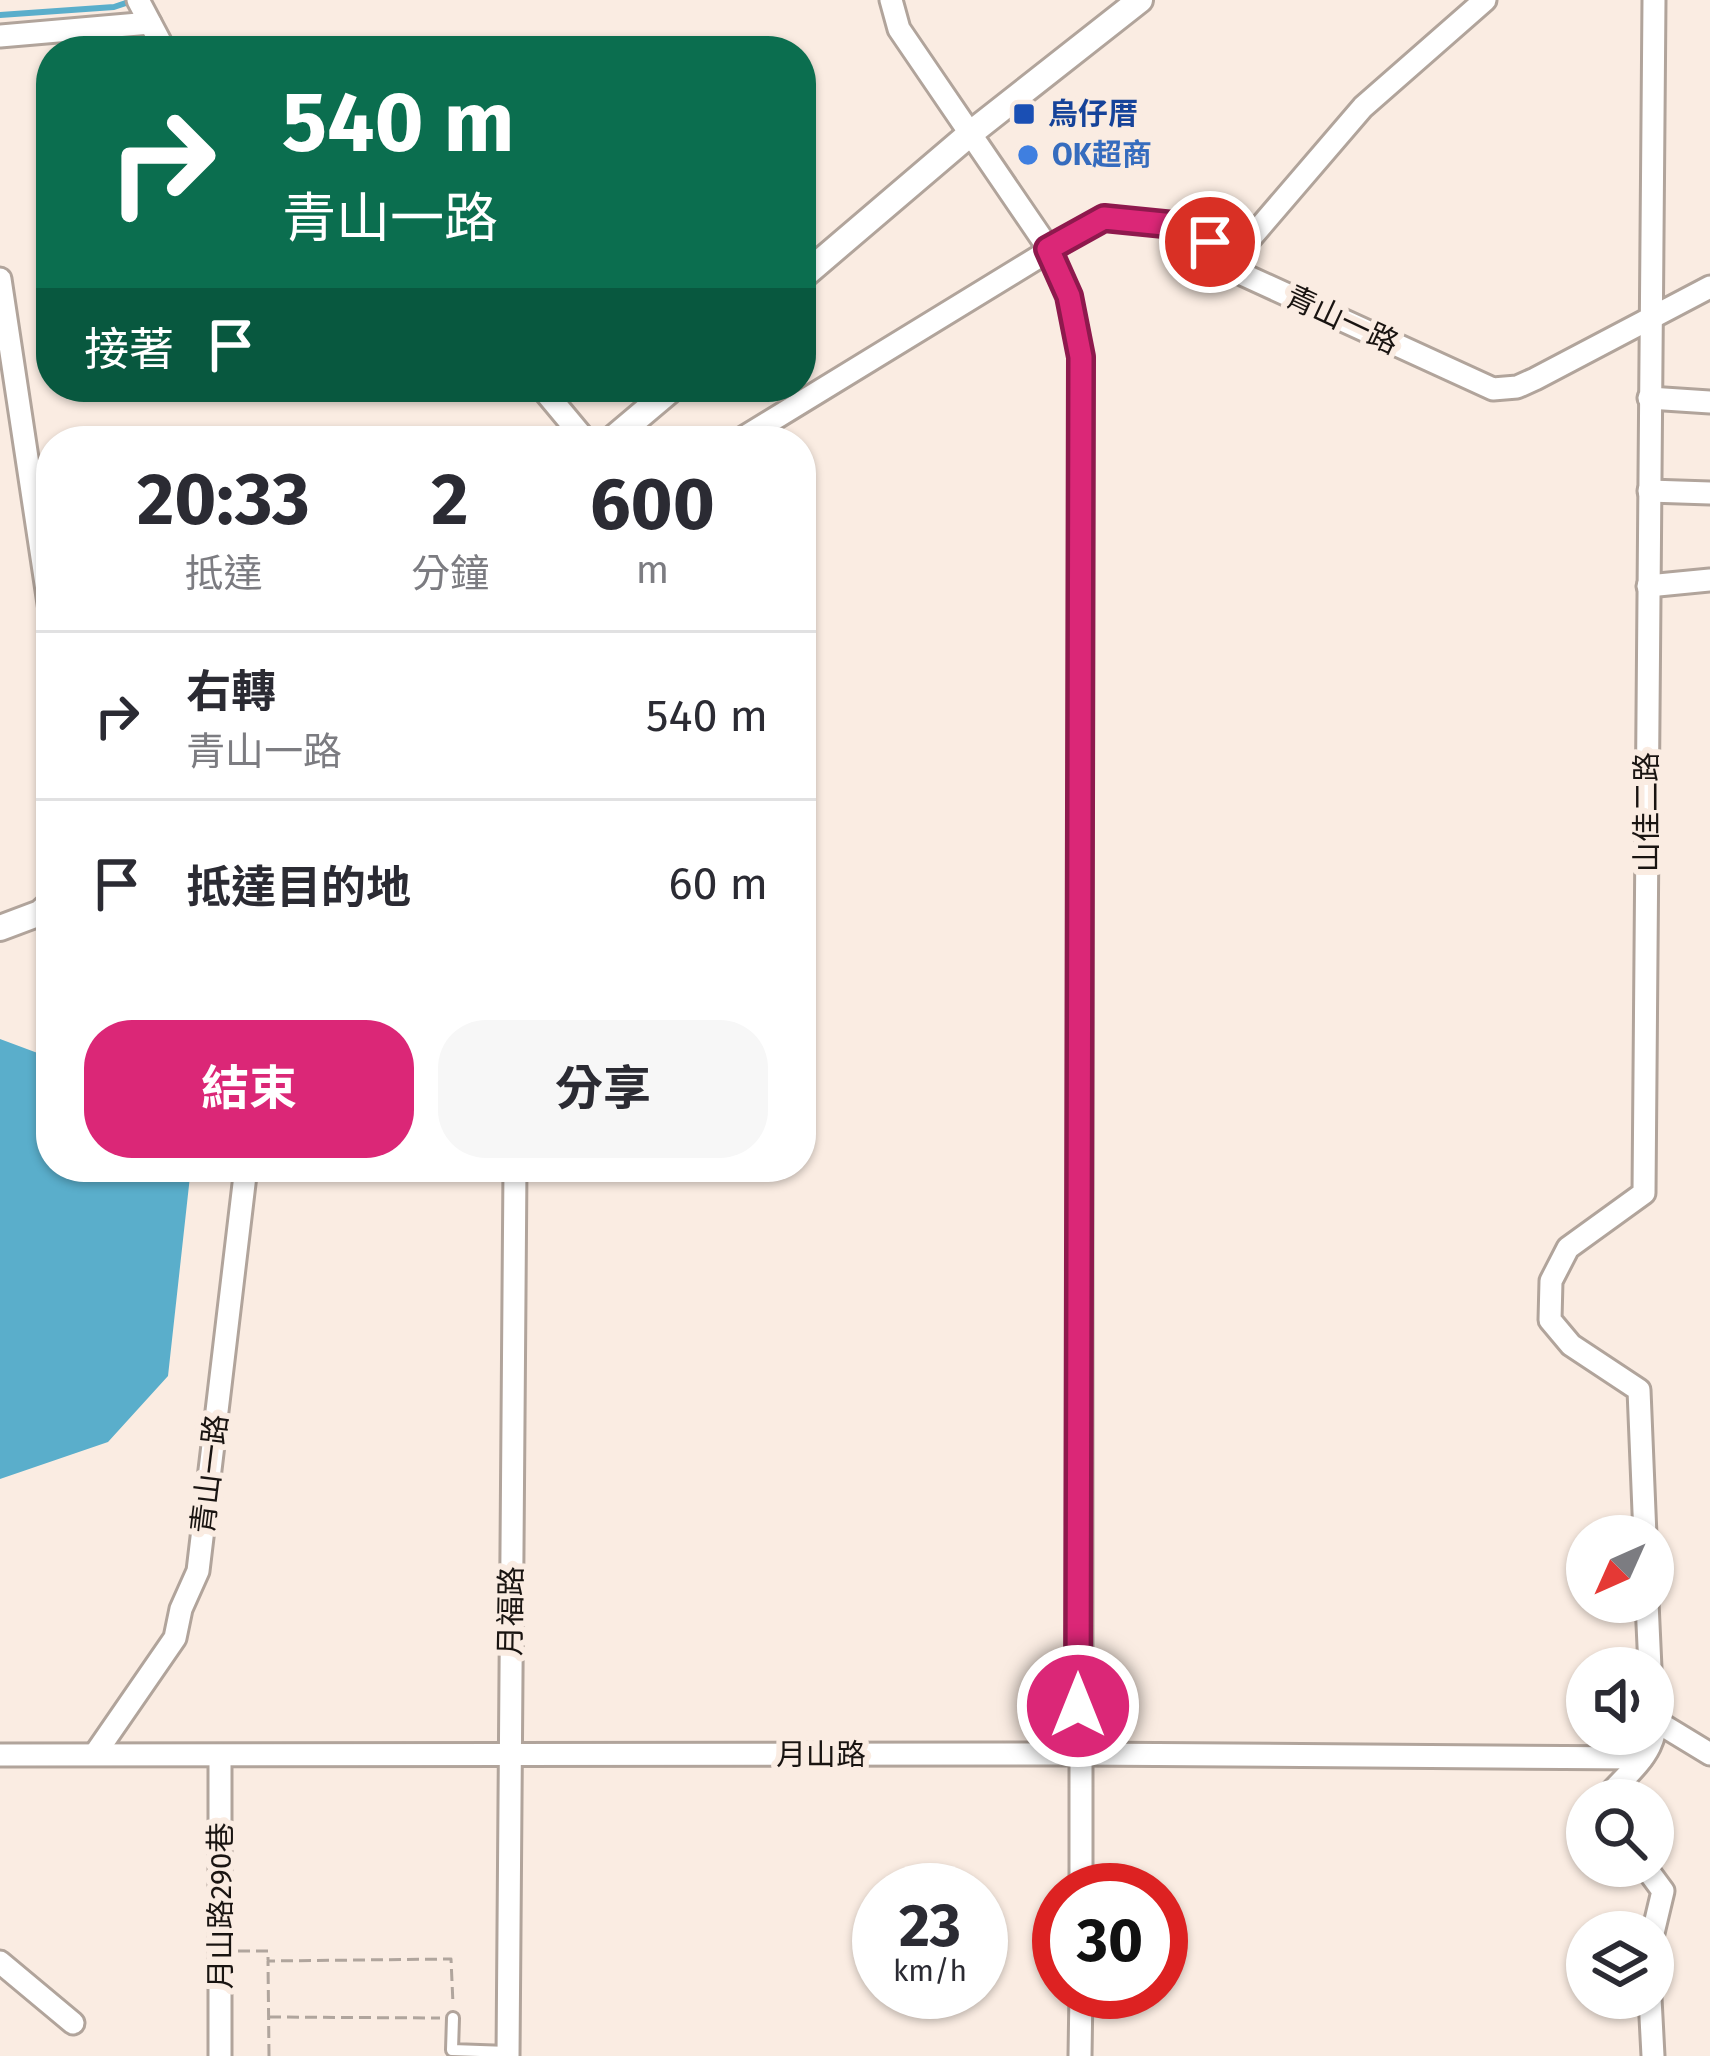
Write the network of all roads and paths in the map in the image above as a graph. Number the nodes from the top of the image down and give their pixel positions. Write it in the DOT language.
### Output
graph roads {
  1 [pos="891,0"];
  2 [pos="1140,0"];
  3 [pos="1485,0"];
  4 [pos="1654,0"];
  5 [pos="144,10"];
  6 [pos="0,36"];
  7 [pos="971,133"];
  8 [pos="1048,249"];
  9 [pos="1230,262"];
  10 [pos="816,265"];
  11 [pos="0,279"];
  12 [pos="1710,287"];
  13 [pos="1649,316"];
  14 [pos="816,393"];
  15 [pos="1649,398"];
  16 [pos="554,402"];
  17 [pos="656,402"];
  18 [pos="801,402"];
  19 [pos="1710,402"];
  20 [pos="574,426"];
  21 [pos="628,426"];
  22 [pos="762,426"];
  23 [pos="1649,491"];
  24 [pos="1710,494"];
  25 [pos="36,518"];
  26 [pos="1710,580"];
  27 [pos="1648,586"];
  28 [pos="36,914"];
  29 [pos="0,928"];
  30 [pos="244,1182"];
  31 [pos="515,1182"];
  32 [pos="1644,1515"];
  33 [pos="1674,1733"];
  34 [pos="95,1754"];
  35 [pos="1078,1754"];
  36 [pos="1710,1754"];
  37 [pos="0,1755"];
  38 [pos="1644,1755"];
  39 [pos="220,1756"];
  40 [pos="508,1756"];
  41 [pos="1642,1758"];
  42 [pos="1623,1779"];
  43 [pos="1080,1863"];
  44 [pos="222,1951"];
  45 [pos="268,1961"];
  46 [pos="0,1962"];
  47 [pos="269,2018"];
  48 [pos="453,2018"];
  49 [pos="1081,2019"];
  50 [pos="1651,2019"];
  51 [pos="73,2024"];
  52 [pos="508,2054"];
  53 [pos="220,2056"];
  54 [pos="268,2056"];
  55 [pos="1080,2056"];
  56 [pos="1653,2056"];
  1 -- 7 [label="street"];
  2 -- 7 [label="street"];
  3 -- 9 [label="street"];
  4 -- 13 [label="street, 山佳二路"];
  5 -- 6 [label="street"];
  7 -- 8 [label="street"];
  7 -- 10 [label="street"];
  8 -- 9 [label="street, 青山一路"];
  8 -- 14 [label="street, 青山一路"];
  8 -- 35 [label="street"];
  9 -- 13 [label="street, 青山一路"];
  11 -- 25 [label="street"];
  12 -- 13 [label="street, 青山一路"];
  13 -- 15 [label="street, 山佳二路"];
  15 -- 19 [label="street"];
  15 -- 23 [label="street, 山佳二路"];
  16 -- 20 [label="street"];
  17 -- 21 [label="street"];
  18 -- 22 [label="street, 青山一路"];
  23 -- 24 [label="street"];
  23 -- 27 [label="street, 山佳二路"];
  26 -- 27 [label="street"];
  27 -- 32 [label="street, 山佳二路"];
  28 -- 29 [label="street"];
  30 -- 34 [label="street, 青山一路"];
  31 -- 40 [label="street, 月福路"];
  33 -- 36 [label="street"];
  34 -- 37 [label="street, 月山路"];
  34 -- 39 [label="street, 月山路"];
  35 -- 40 [label="street, 月山路"];
  35 -- 41 [label="street, 月山路"];
  35 -- 43 [label="street"];
  38 -- 41 [label="street"];
  39 -- 40 [label="street, 月山路"];
  39 -- 44 [label="street, 月山路290巷"];
  40 -- 52 [label="street, 月福路"];
  41 -- 42 [label="street"];
  44 -- 45 [label="path"];
  44 -- 53 [label="street, 月山路290巷"];
  45 -- 48 [label="path"];
  45 -- 54 [label="path"];
  46 -- 51 [label="street"];
  47 -- 48 [label="path"];
  48 -- 52 [label="lane"];
  49 -- 55 [label="street"];
  50 -- 56 [label="street"];
}
